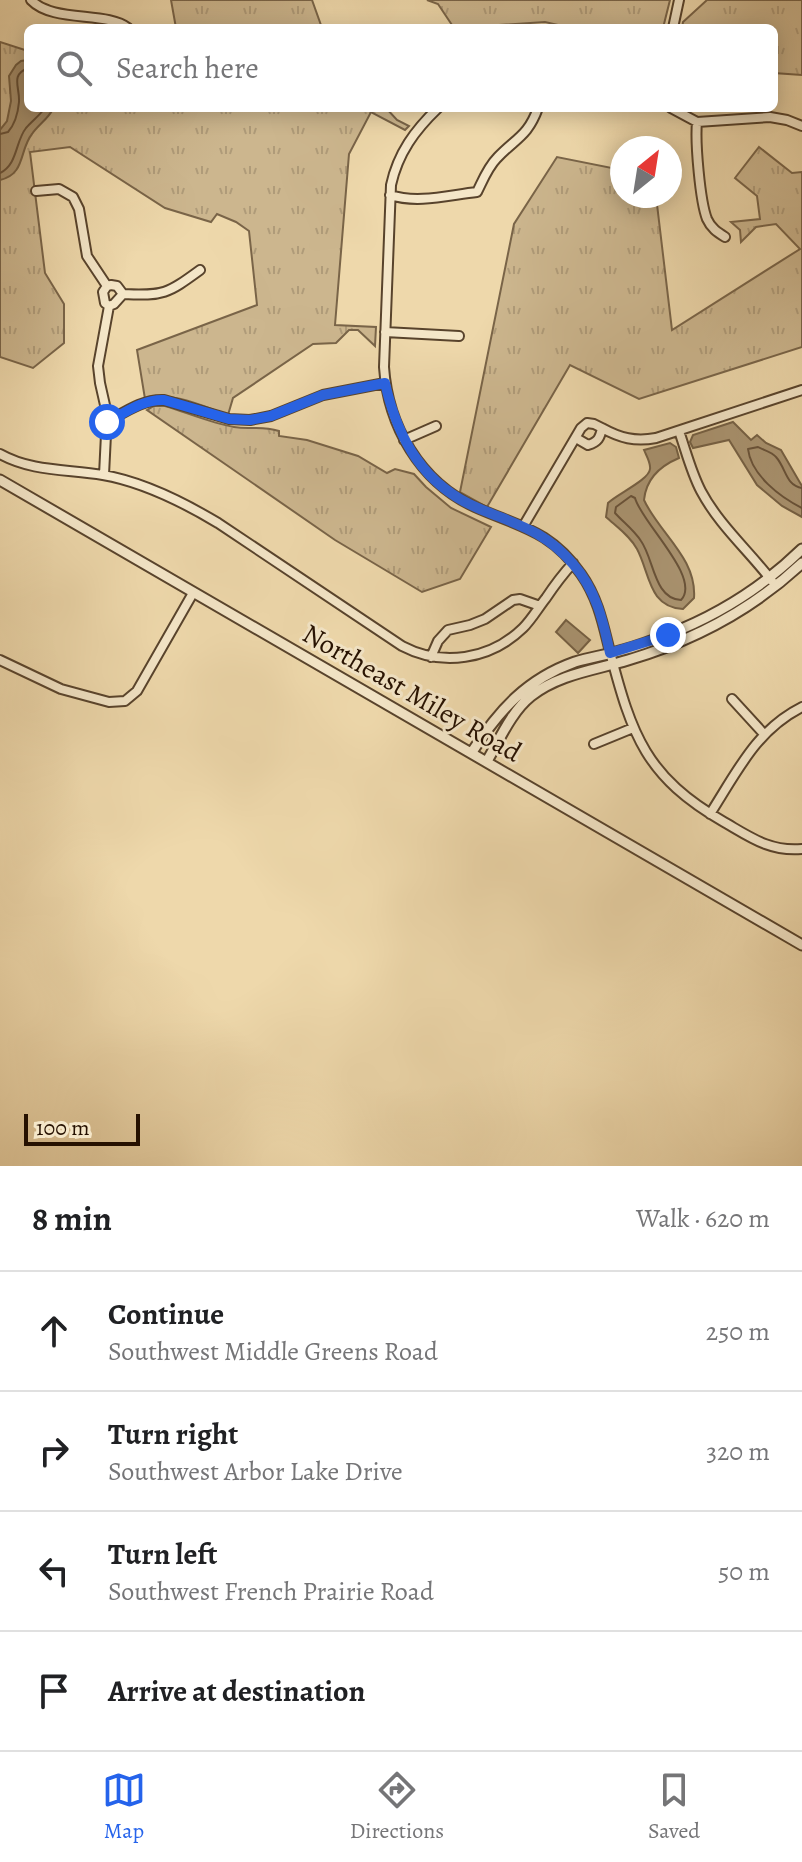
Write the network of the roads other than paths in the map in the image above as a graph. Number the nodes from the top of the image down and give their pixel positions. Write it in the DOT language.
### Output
graph roads {
  1 [pos="31,0"];
  2 [pos="679,0"];
  3 [pos="123,24"];
  4 [pos="674,24"];
  5 [pos="434,112"];
  6 [pos="536,112"];
  7 [pos="678,112"];
  8 [pos="697,122"];
  9 [pos="802,126"];
  10 [pos="36,191"];
  11 [pos="390,195"];
  12 [pos="725,237"];
  13 [pos="200,270"];
  14 [pos="107,286"];
  15 [pos="123,294"];
  16 [pos="109,306"];
  17 [pos="385,332"];
  18 [pos="459,336"];
  19 [pos="385,383"];
  20 [pos="802,390"];
  21 [pos="107,422"];
  22 [pos="436,426"];
  23 [pos="602,428"];
  24 [pos="679,431"];
  25 [pos="576,438"];
  26 [pos="404,440"];
  27 [pos="0,454"];
  28 [pos="104,475"];
  29 [pos="0,480"];
  30 [pos="524,525"];
  31 [pos="802,549"];
  32 [pos="573,563"];
  33 [pos="802,563"];
  34 [pos="773,582"];
  35 [pos="193,593"];
  36 [pos="540,606"];
  37 [pos="431,657"];
  38 [pos="612,658"];
  39 [pos="0,660"];
  40 [pos="732,699"];
  41 [pos="802,707"];
  42 [pos="633,728"];
  43 [pos="764,734"];
  44 [pos="594,744"];
  45 [pos="472,752"];
  46 [pos="487,761"];
  47 [pos="710,814"];
  48 [pos="802,849"];
  49 [pos="802,945"];
  1 -- 3 [label="street"];
  2 -- 4 [label="street"];
  5 -- 11 [label="street"];
  6 -- 11 [label="street"];
  7 -- 8 [label="street"];
  8 -- 9 [label="street"];
  8 -- 12 [label="street"];
  10 -- 14 [label="street"];
  11 -- 17 [label="street"];
  13 -- 15 [label="street"];
  14 -- 15 [label="street"];
  14 -- 16 [label="street"];
  15 -- 16 [label="street"];
  16 -- 21 [label="street"];
  17 -- 18 [label="street"];
  17 -- 19 [label="street"];
  19 -- 21 [label="street"];
  19 -- 26 [label="street"];
  20 -- 24 [label="street"];
  21 -- 28 [label="street"];
  22 -- 26 [label="street"];
  23 -- 24 [label="street"];
  23 -- 25 [label="street"];
  23 -- 25 [label="street"];
  24 -- 34 [label="street"];
  25 -- 30 [label="street"];
  26 -- 30 [label="street"];
  27 -- 28 [label="street"];
  28 -- 37 [label="street"];
  29 -- 35 [label="street, Northeast Miley Road"];
  30 -- 32 [label="street"];
  31 -- 34 [label="street"];
  32 -- 36 [label="street"];
  32 -- 38 [label="street"];
  33 -- 34 [label="street"];
  34 -- 38 [label="street"];
  35 -- 39 [label="street"];
  35 -- 45 [label="street, Northeast Miley Road"];
  36 -- 37 [label="street"];
  36 -- 37 [label="street"];
  38 -- 42 [label="street"];
  38 -- 45 [label="street"];
  38 -- 46 [label="street"];
  40 -- 43 [label="street"];
  41 -- 43 [label="street"];
  42 -- 44 [label="street"];
  42 -- 47 [label="street"];
  43 -- 47 [label="street"];
  45 -- 46 [label="street, Northeast Miley Road"];
  46 -- 49 [label="street, Northeast Miley Road"];
  47 -- 48 [label="street"];
}
